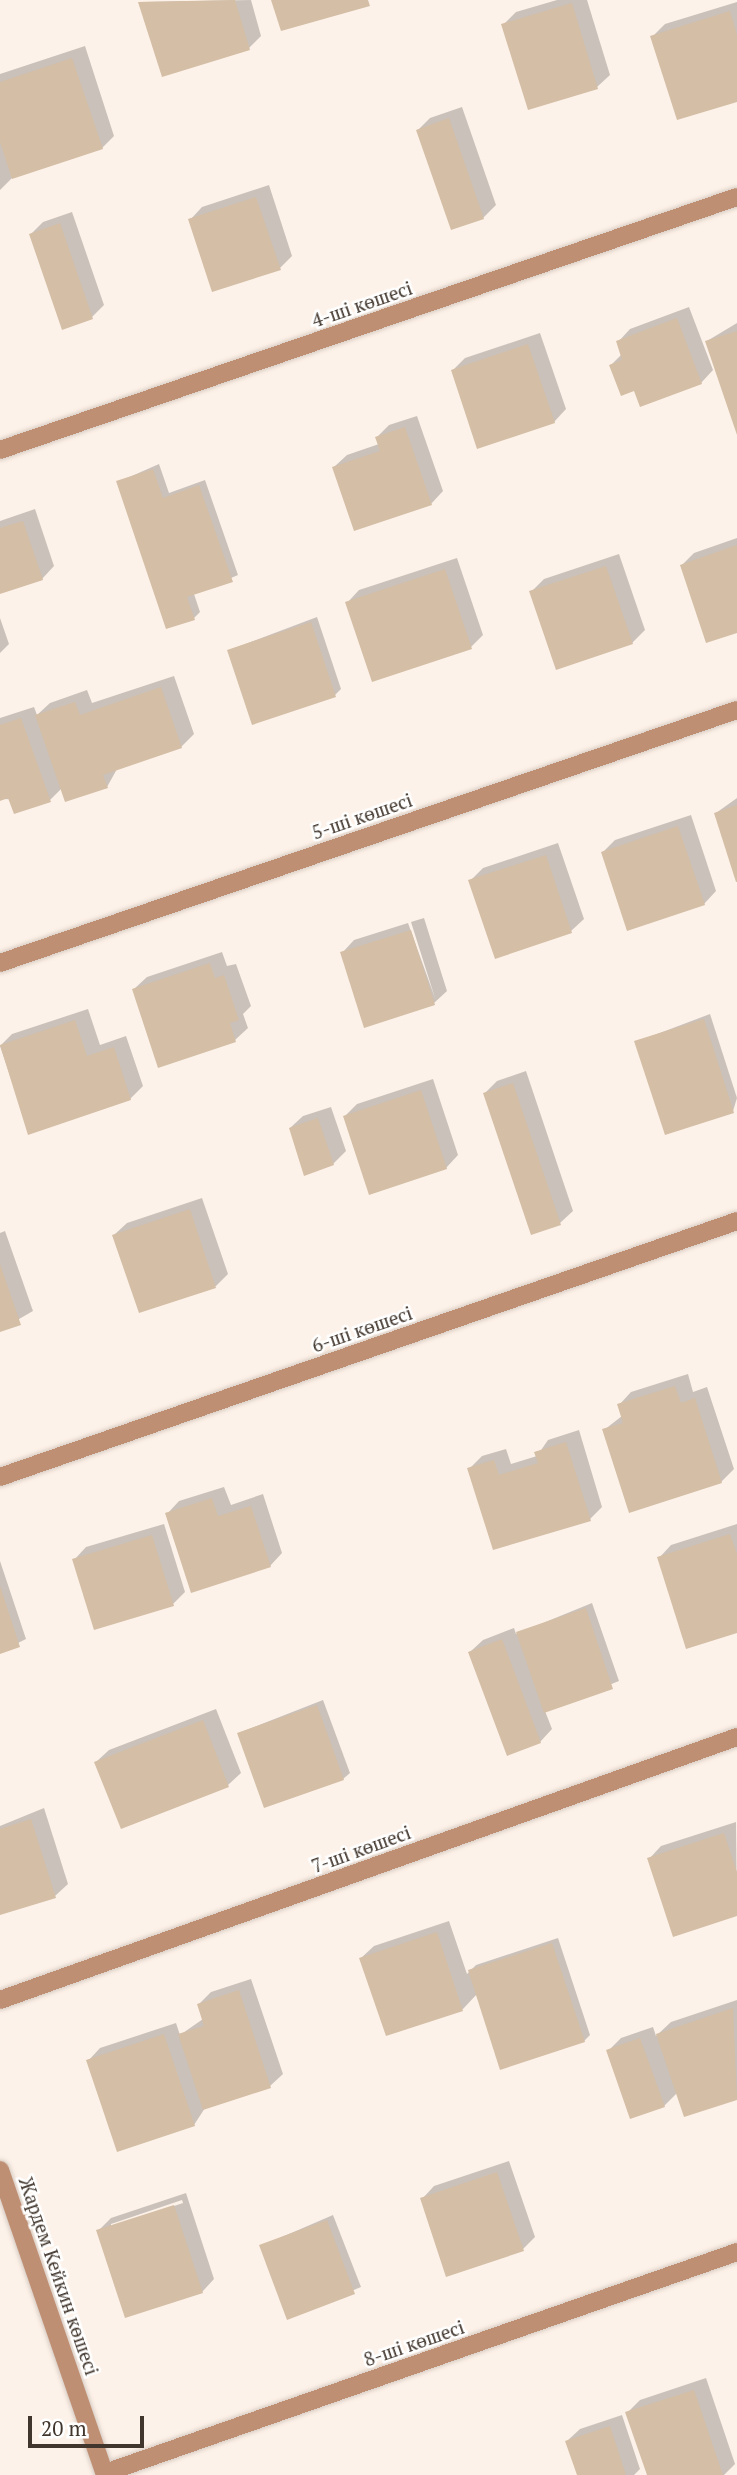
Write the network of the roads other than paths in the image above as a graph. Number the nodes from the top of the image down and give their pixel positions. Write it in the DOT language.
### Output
graph roads {
  1 [pos="737,197"];
  2 [pos="0,450"];
  3 [pos="737,710"];
  4 [pos="0,963"];
  5 [pos="737,1221"];
  6 [pos="0,1477"];
  7 [pos="737,1737"];
  8 [pos="0,2000"];
  9 [pos="0,2170"];
  10 [pos="737,2252"];
  11 [pos="105,2474"];
  1 -- 2 [label="street, 4-ші көшесі"];
  3 -- 4 [label="street, 5-ші көшесі"];
  5 -- 6 [label="street, 6-ші көшесі"];
  7 -- 8 [label="street, 7-ші көшесі"];
  9 -- 11 [label="street, Жардем Кейкин көшесі"];
  10 -- 11 [label="street, 8-ші көшесі"];
}
